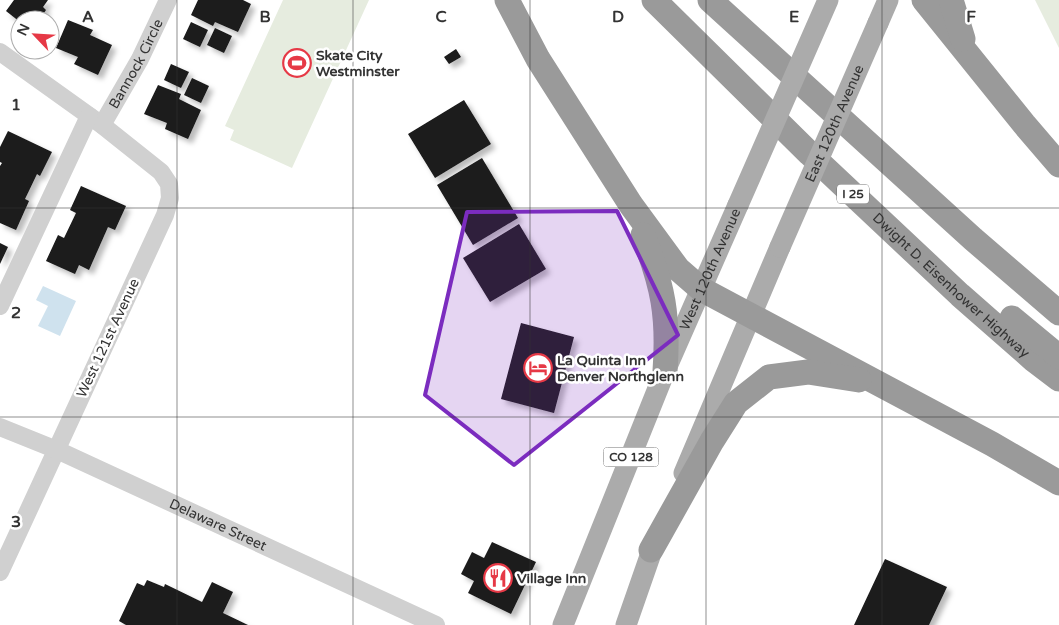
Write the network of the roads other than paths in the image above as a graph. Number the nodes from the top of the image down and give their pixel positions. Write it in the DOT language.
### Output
graph roads {
  1 [pos="168,0"];
  2 [pos="507,0"];
  3 [pos="654,0"];
  4 [pos="672,0"];
  5 [pos="710,0"];
  6 [pos="730,0"];
  7 [pos="828,0"];
  8 [pos="888,0"];
  9 [pos="924,0"];
  10 [pos="951,0"];
  11 [pos="0,52"];
  12 [pos="971,57"];
  13 [pos="95,121"];
  14 [pos="1059,165"];
  15 [pos="631,205"];
  16 [pos="701,289"];
  17 [pos="1059,300"];
  18 [pos="0,306"];
  19 [pos="1059,313"];
  20 [pos="750,315"];
  21 [pos="1059,357"];
  22 [pos="665,371"];
  23 [pos="1059,379"];
  24 [pos="897,393"];
  25 [pos="0,427"];
  26 [pos="56,450"];
  27 [pos="1059,483"];
  28 [pos="651,550"];
  29 [pos="0,572"];
  30 [pos="436,625"];
  31 [pos="563,625"];
  32 [pos="626,625"];
  1 -- 13 [label="street, Bannock Circle"];
  2 -- 15 [label="highway"];
  3 -- 23 [label="highway, Dwight D. Eisenhower Highway / I 25"];
  4 -- 21 [label="highway"];
  5 -- 19 [label="highway"];
  6 -- 17 [label="highway"];
  7 -- 16 [label="main road, West 120th Avenue / CO 128, bridge"];
  8 -- 20 [label="main road, East 120th Avenue, bridge"];
  9 -- 12 [label="highway"];
  10 -- 12 [label="highway"];
  11 -- 13 [label="street, West 121st Avenue"];
  12 -- 14 [label="highway"];
  13 -- 18 [label="street"];
  13 -- 26 [label="street, West 121st Avenue"];
  15 -- 16 [label="highway"];
  15 -- 22 [label="highway"];
  16 -- 20 [label="highway"];
  16 -- 22 [label="main road, West 120th Avenue / CO 128"];
  20 -- 24 [label="highway"];
  20 -- 28 [label="main road"];
  22 -- 31 [label="main road, West 120th Avenue / CO 128"];
  24 -- 27 [label="highway"];
  24 -- 28 [label="highway"];
  25 -- 26 [label="street, Delaware Street"];
  26 -- 29 [label="street, West 121st Avenue"];
  26 -- 30 [label="street, Delaware Street"];
  28 -- 32 [label="main road"];
}
